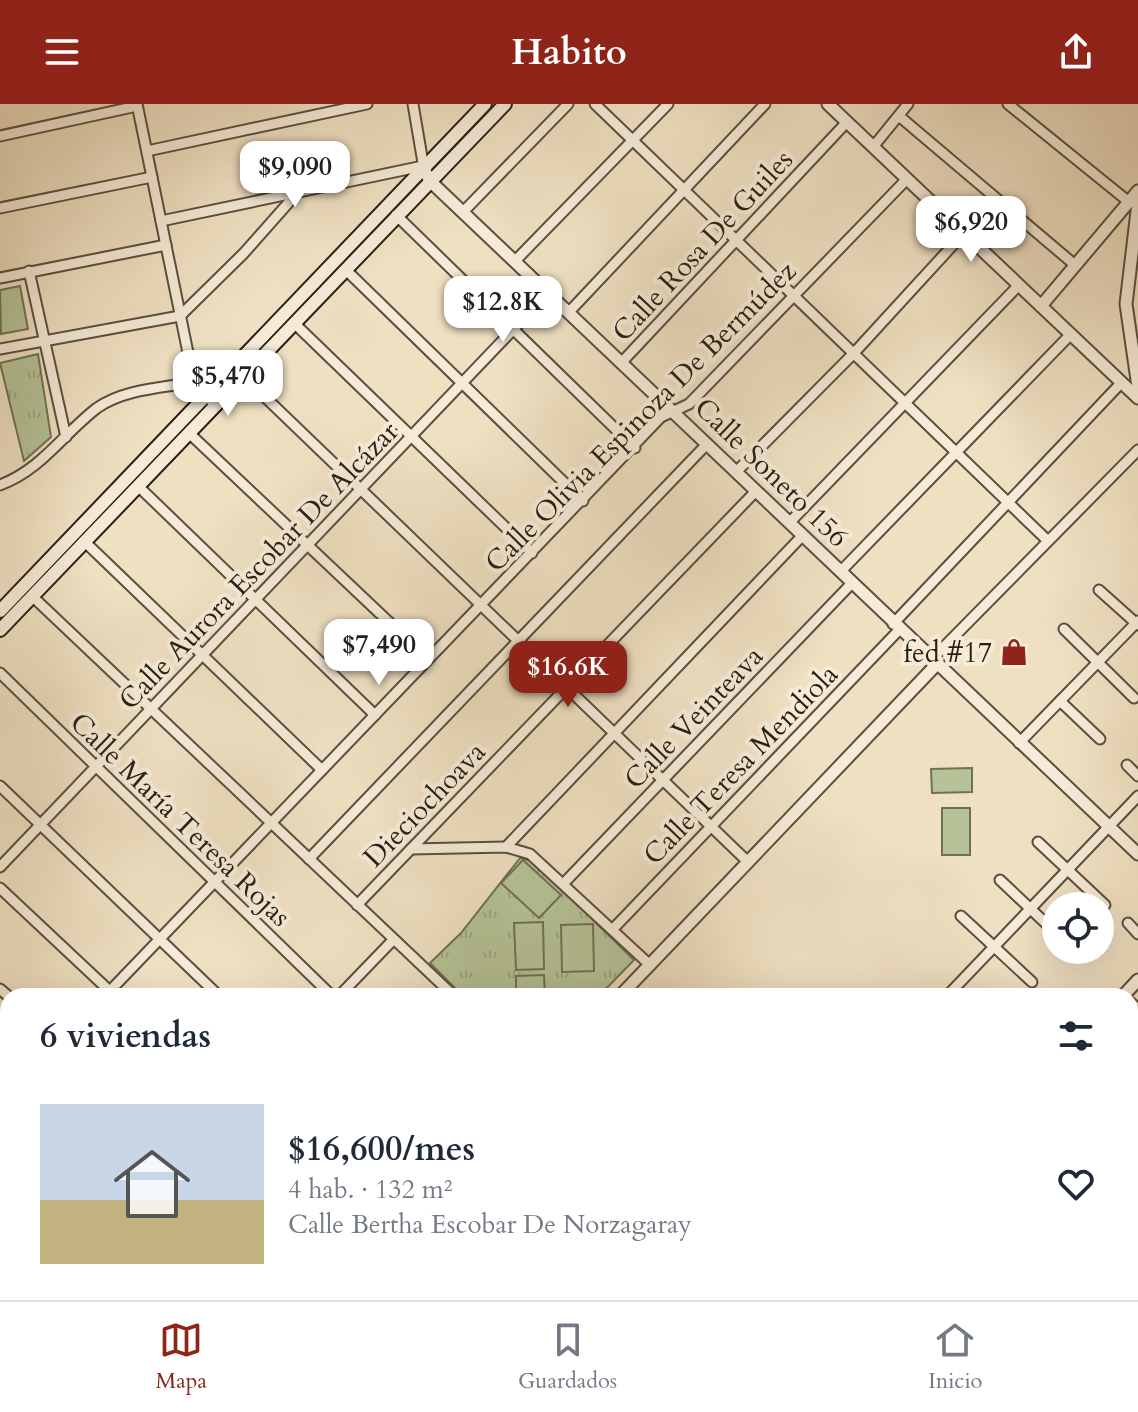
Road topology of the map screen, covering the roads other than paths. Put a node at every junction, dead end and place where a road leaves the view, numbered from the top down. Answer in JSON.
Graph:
{"nodes":[{"id":1,"x":367,"y":104,"type":"edge"},
{"id":2,"x":413,"y":104,"type":"edge"},
{"id":3,"x":485,"y":104,"type":"edge"},
{"id":4,"x":505,"y":104,"type":"edge"},
{"id":5,"x":568,"y":104,"type":"edge"},
{"id":6,"x":595,"y":104,"type":"edge"},
{"id":7,"x":668,"y":104,"type":"edge"},
{"id":8,"x":765,"y":104,"type":"edge"},
{"id":9,"x":828,"y":104,"type":"edge"},
{"id":10,"x":908,"y":104,"type":"edge"},
{"id":11,"x":1008,"y":104,"type":"edge"},
{"id":12,"x":137,"y":105,"type":"edge"},
{"id":13,"x":899,"y":116,"type":"junction"},
{"id":14,"x":846,"y":123,"type":"junction"},
{"id":15,"x":0,"y":136,"type":"edge"},
{"id":16,"x":633,"y":141,"type":"junction"},
{"id":17,"x":873,"y":147,"type":"junction"},
{"id":18,"x":147,"y":151,"type":"junction"},
{"id":19,"x":426,"y":172,"type":"junction"},
{"id":20,"x":152,"y":177,"type":"junction"},
{"id":21,"x":907,"y":179,"type":"junction"},
{"id":22,"x":1138,"y":191,"type":"edge"},
{"id":23,"x":298,"y":192,"type":"junction"},
{"id":24,"x":686,"y":192,"type":"junction"},
{"id":25,"x":1133,"y":203,"type":"edge"},
{"id":26,"x":0,"y":208,"type":"edge"},
{"id":27,"x":463,"y":212,"type":"junction"},
{"id":28,"x":396,"y":215,"type":"junction"},
{"id":29,"x":161,"y":221,"type":"junction"},
{"id":30,"x":964,"y":233,"type":"junction"},
{"id":31,"x":737,"y":240,"type":"junction"},
{"id":32,"x":166,"y":245,"type":"junction"},
{"id":33,"x":515,"y":261,"type":"junction"},
{"id":34,"x":1075,"y":265,"type":"junction"},
{"id":35,"x":345,"y":269,"type":"junction"},
{"id":36,"x":29,"y":271,"type":"junction"},
{"id":37,"x":0,"y":278,"type":"edge"},
{"id":38,"x":1019,"y":285,"type":"junction"},
{"id":39,"x":548,"y":293,"type":"junction"},
{"id":40,"x":793,"y":296,"type":"junction"},
{"id":41,"x":1041,"y":306,"type":"junction"},
{"id":42,"x":569,"y":312,"type":"junction"},
{"id":43,"x":180,"y":316,"type":"junction"},
{"id":44,"x":294,"y":323,"type":"junction"},
{"id":45,"x":512,"y":330,"type":"junction"},
{"id":46,"x":1071,"y":334,"type":"junction"},
{"id":47,"x":46,"y":341,"type":"junction"},
{"id":48,"x":0,"y":349,"type":"edge"},
{"id":49,"x":854,"y":353,"type":"junction"},
{"id":50,"x":622,"y":362,"type":"junction"},
{"id":51,"x":243,"y":376,"type":"junction"},
{"id":52,"x":194,"y":382,"type":"junction"},
{"id":53,"x":1122,"y":382,"type":"junction"},
{"id":54,"x":461,"y":385,"type":"junction"},
{"id":55,"x":1138,"y":387,"type":"edge"},
{"id":56,"x":1138,"y":398,"type":"edge"},
{"id":57,"x":210,"y":401,"type":"junction"},
{"id":58,"x":905,"y":403,"type":"junction"},
{"id":59,"x":676,"y":413,"type":"junction"},
{"id":60,"x":189,"y":433,"type":"junction"},
{"id":61,"x":66,"y":437,"type":"junction"},
{"id":62,"x":411,"y":437,"type":"junction"},
{"id":63,"x":707,"y":444,"type":"junction"},
{"id":64,"x":635,"y":448,"type":"junction"},
{"id":65,"x":1138,"y":450,"type":"edge"},
{"id":66,"x":957,"y":453,"type":"junction"},
{"id":67,"x":736,"y":472,"type":"junction"},
{"id":68,"x":0,"y":485,"type":"edge"},
{"id":69,"x":138,"y":486,"type":"junction"},
{"id":70,"x":358,"y":491,"type":"junction"},
{"id":71,"x":756,"y":491,"type":"junction"},
{"id":72,"x":583,"y":501,"type":"junction"},
{"id":73,"x":1010,"y":504,"type":"junction"},
{"id":74,"x":790,"y":522,"type":"junction"},
{"id":75,"x":803,"y":535,"type":"junction"},
{"id":76,"x":1048,"y":541,"type":"junction"},
{"id":77,"x":85,"y":542,"type":"junction"},
{"id":78,"x":308,"y":545,"type":"junction"},
{"id":79,"x":532,"y":553,"type":"junction"},
{"id":80,"x":841,"y":571,"type":"junction"},
{"id":81,"x":853,"y":582,"type":"junction"},
{"id":82,"x":1099,"y":590,"type":"dead end"},
{"id":83,"x":32,"y":596,"type":"junction"},
{"id":84,"x":256,"y":600,"type":"junction"},
{"id":85,"x":480,"y":605,"type":"junction"},
{"id":86,"x":0,"y":611,"type":"edge"},
{"id":87,"x":1137,"y":623,"type":"edge"},
{"id":88,"x":896,"y":627,"type":"junction"},
{"id":89,"x":1064,"y":629,"type":"dead end"},
{"id":90,"x":0,"y":630,"type":"edge"},
{"id":91,"x":518,"y":639,"type":"junction"},
{"id":92,"x":205,"y":654,"type":"junction"},
{"id":93,"x":428,"y":659,"type":"junction"},
{"id":94,"x":1098,"y":662,"type":"junction"},
{"id":95,"x":934,"y":663,"type":"junction"},
{"id":96,"x":0,"y":673,"type":"edge"},
{"id":97,"x":566,"y":687,"type":"junction"},
{"id":98,"x":1134,"y":698,"type":"dead end"},
{"id":99,"x":1060,"y":701,"type":"junction"},
{"id":100,"x":151,"y":709,"type":"junction"},
{"id":101,"x":375,"y":715,"type":"junction"},
{"id":102,"x":614,"y":734,"type":"junction"},
{"id":103,"x":1100,"y":739,"type":"dead end"},
{"id":104,"x":1019,"y":743,"type":"junction"},
{"id":105,"x":1127,"y":765,"type":"dead end"},
{"id":106,"x":95,"y":767,"type":"junction"},
{"id":107,"x":322,"y":770,"type":"junction"},
{"id":108,"x":1138,"y":776,"type":"edge"},
{"id":109,"x":662,"y":781,"type":"junction"},
{"id":110,"x":0,"y":786,"type":"edge"},
{"id":111,"x":1138,"y":796,"type":"edge"},
{"id":112,"x":270,"y":823,"type":"junction"},
{"id":113,"x":40,"y":825,"type":"junction"},
{"id":114,"x":709,"y":827,"type":"junction"},
{"id":115,"x":1109,"y":827,"type":"junction"},
{"id":116,"x":1038,"y":842,"type":"dead end"},
{"id":117,"x":506,"y":847,"type":"junction"},
{"id":118,"x":411,"y":849,"type":"junction"},
{"id":119,"x":1138,"y":854,"type":"edge"},
{"id":120,"x":309,"y":859,"type":"junction"},
{"id":121,"x":747,"y":861,"type":"junction"},
{"id":122,"x":0,"y":867,"type":"edge"},
{"id":123,"x":1067,"y":871,"type":"junction"},
{"id":124,"x":1000,"y":880,"type":"dead end"},
{"id":125,"x":214,"y":882,"type":"junction"},
{"id":126,"x":564,"y":883,"type":"junction"},
{"id":127,"x":0,"y":888,"type":"edge"},
{"id":128,"x":1090,"y":892,"type":"edge"},
{"id":129,"x":357,"y":905,"type":"junction"},
{"id":130,"x":1030,"y":909,"type":"junction"},
{"id":131,"x":961,"y":916,"type":"dead end"},
{"id":132,"x":1042,"y":920,"type":"edge"},
{"id":133,"x":1128,"y":923,"type":"dead end"},
{"id":134,"x":613,"y":929,"type":"junction"},
{"id":135,"x":1138,"y":934,"type":"edge"},
{"id":136,"x":160,"y":938,"type":"junction"},
{"id":137,"x":393,"y":940,"type":"junction"},
{"id":138,"x":994,"y":947,"type":"junction"},
{"id":139,"x":650,"y":965,"type":"junction"},
{"id":140,"x":1032,"y":982,"type":"dead end"},
{"id":141,"x":104,"y":988,"type":"edge"},
{"id":142,"x":115,"y":988,"type":"edge"},
{"id":143,"x":211,"y":988,"type":"edge"},
{"id":144,"x":324,"y":988,"type":"edge"},
{"id":145,"x":347,"y":988,"type":"edge"},
{"id":146,"x":445,"y":988,"type":"edge"},
{"id":147,"x":628,"y":988,"type":"edge"},
{"id":148,"x":955,"y":988,"type":"edge"}],
"edges":[{"from":1,"to":18,"type":"street"},
{"from":2,"to":19,"type":"street"},
{"from":3,"to":19,"type":"main road"},
{"from":4,"to":19,"type":"main road"},
{"from":5,"to":27,"type":"street"},
{"from":6,"to":16,"type":"street"},
{"from":7,"to":16,"type":"street"},
{"from":8,"to":24,"type":"street"},
{"from":9,"to":14,"type":"street"},
{"from":10,"to":13,"type":"street"},
{"from":11,"to":25,"type":"street"},
{"from":12,"to":15,"type":"street"},
{"from":12,"to":18,"type":"street"},
{"from":13,"to":17,"type":"street"},
{"from":13,"to":34,"type":"street"},
{"from":14,"to":17,"type":"street"},
{"from":14,"to":31,"type":"street","name":"Calle Rosa De Guiles"},
{"from":16,"to":24,"type":"street"},
{"from":16,"to":33,"type":"street"},
{"from":17,"to":21,"type":"street"},
{"from":18,"to":20,"type":"street"},
{"from":19,"to":23,"type":"street"},
{"from":19,"to":27,"type":"street","name":"Calle Soneto 156"},
{"from":19,"to":28,"type":"main road"},
{"from":19,"to":57,"type":"main road"},
{"from":20,"to":26,"type":"street"},
{"from":20,"to":29,"type":"street"},
{"from":21,"to":30,"type":"street"},
{"from":21,"to":40,"type":"street","name":"Calle Olivia Espinoza De Bermúdez"},
{"from":22,"to":25,"type":"street"},
{"from":23,"to":29,"type":"street"},
{"from":23,"to":43,"type":"street"},
{"from":24,"to":31,"type":"street"},
{"from":24,"to":42,"type":"street"},
{"from":25,"to":34,"type":"street"},
{"from":25,"to":55,"type":"street"},
{"from":27,"to":33,"type":"street","name":"Calle Soneto 156"},
{"from":28,"to":35,"type":"main road"},
{"from":28,"to":45,"type":"street"},
{"from":29,"to":32,"type":"street"},
{"from":30,"to":38,"type":"street"},
{"from":30,"to":49,"type":"street"},
{"from":31,"to":40,"type":"street"},
{"from":31,"to":50,"type":"street","name":"Calle Rosa De Guiles"},
{"from":32,"to":36,"type":"street"},
{"from":32,"to":43,"type":"street"},
{"from":33,"to":39,"type":"street","name":"Calle Soneto 156"},
{"from":34,"to":41,"type":"street"},
{"from":35,"to":44,"type":"main road"},
{"from":35,"to":54,"type":"street"},
{"from":36,"to":37,"type":"street"},
{"from":36,"to":47,"type":"street"},
{"from":38,"to":41,"type":"street"},
{"from":38,"to":58,"type":"street"},
{"from":39,"to":42,"type":"street","name":"Calle Soneto 156"},
{"from":39,"to":45,"type":"street","name":"Calle Aurora Escobar De Alcázar"},
{"from":40,"to":49,"type":"street"},
{"from":40,"to":59,"type":"street","name":"Calle Olivia Espinoza De Bermúdez"},
{"from":41,"to":46,"type":"street"},
{"from":42,"to":50,"type":"street","name":"Calle Soneto 156"},
{"from":43,"to":47,"type":"street"},
{"from":43,"to":52,"type":"street"},
{"from":44,"to":51,"type":"main road"},
{"from":44,"to":62,"type":"street"},
{"from":45,"to":54,"type":"street","name":"Calle Aurora Escobar De Alcázar"},
{"from":45,"to":64,"type":"street"},
{"from":46,"to":53,"type":"street"},
{"from":46,"to":66,"type":"street"},
{"from":47,"to":48,"type":"street"},
{"from":47,"to":61,"type":"street"},
{"from":49,"to":58,"type":"street"},
{"from":49,"to":67,"type":"street"},
{"from":50,"to":59,"type":"street","name":"Calle Soneto 156"},
{"from":51,"to":57,"type":"main road"},
{"from":51,"to":70,"type":"street"},
{"from":52,"to":57,"type":"street"},
{"from":52,"to":61,"type":"street"},
{"from":53,"to":56,"type":"street"},
{"from":53,"to":73,"type":"street","name":"Calle Teresa Mendiola"},
{"from":54,"to":62,"type":"street","name":"Calle Aurora Escobar De Alcázar"},
{"from":54,"to":72,"type":"street"},
{"from":57,"to":60,"type":"main road"},
{"from":57,"to":86,"type":"main road"},
{"from":58,"to":66,"type":"street"},
{"from":58,"to":74,"type":"street"},
{"from":59,"to":63,"type":"street","name":"Calle Soneto 156"},
{"from":59,"to":64,"type":"street","name":"Calle Olivia Espinoza De Bermúdez"},
{"from":60,"to":69,"type":"main road"},
{"from":60,"to":78,"type":"street"},
{"from":61,"to":68,"type":"street"},
{"from":62,"to":70,"type":"street","name":"Calle Aurora Escobar De Alcázar"},
{"from":62,"to":79,"type":"street"},
{"from":63,"to":67,"type":"street","name":"Calle Soneto 156"},
{"from":63,"to":91,"type":"street"},
{"from":64,"to":72,"type":"street","name":"Calle Olivia Espinoza De Bermúdez"},
{"from":65,"to":76,"type":"street"},
{"from":66,"to":73,"type":"street"},
{"from":66,"to":80,"type":"street"},
{"from":67,"to":71,"type":"street","name":"Calle Soneto 156"},
{"from":69,"to":77,"type":"main road"},
{"from":69,"to":84,"type":"street"},
{"from":70,"to":78,"type":"street","name":"Calle Aurora Escobar De Alcázar"},
{"from":70,"to":85,"type":"street"},
{"from":71,"to":74,"type":"street","name":"Calle Soneto 156"},
{"from":71,"to":97,"type":"street","name":"Dieciochoava"},
{"from":72,"to":79,"type":"street","name":"Calle Olivia Espinoza De Bermúdez"},
{"from":73,"to":76,"type":"street"},
{"from":73,"to":88,"type":"street","name":"Calle Teresa Mendiola"},
{"from":74,"to":75,"type":"street","name":"Calle Soneto 156"},
{"from":75,"to":80,"type":"street","name":"Calle Soneto 156"},
{"from":75,"to":102,"type":"street"},
{"from":76,"to":95,"type":"street"},
{"from":77,"to":83,"type":"main road"},
{"from":77,"to":92,"type":"street"},
{"from":78,"to":84,"type":"street","name":"Calle Aurora Escobar De Alcázar"},
{"from":78,"to":93,"type":"street"},
{"from":79,"to":85,"type":"street","name":"Calle Olivia Espinoza De Bermúdez"},
{"from":80,"to":81,"type":"street","name":"Calle Soneto 156"},
{"from":81,"to":88,"type":"street","name":"Calle Soneto 156"},
{"from":81,"to":109,"type":"street","name":"Calle Veinteava"},
{"from":82,"to":87,"type":"street"},
{"from":83,"to":90,"type":"main road"},
{"from":83,"to":100,"type":"street"},
{"from":84,"to":92,"type":"street","name":"Calle Aurora Escobar De Alcázar"},
{"from":84,"to":101,"type":"street"},
{"from":85,"to":91,"type":"street"},
{"from":85,"to":93,"type":"street","name":"Calle Olivia Espinoza De Bermúdez"},
{"from":87,"to":94,"type":"street"},
{"from":88,"to":95,"type":"street","name":"Calle Soneto 156"},
{"from":88,"to":114,"type":"street","name":"Calle Teresa Mendiola"},
{"from":89,"to":94,"type":"street"},
{"from":91,"to":97,"type":"street"},
{"from":91,"to":120,"type":"street"},
{"from":92,"to":100,"type":"street","name":"Calle Aurora Escobar De Alcázar"},
{"from":92,"to":107,"type":"street"},
{"from":93,"to":101,"type":"street","name":"Calle Olivia Espinoza De Bermúdez"},
{"from":94,"to":98,"type":"street"},
{"from":94,"to":99,"type":"street"},
{"from":95,"to":104,"type":"street","name":"Calle Soneto 156"},
{"from":95,"to":121,"type":"street"},
{"from":96,"to":106,"type":"street","name":"Calle María Teresa Rojas"},
{"from":97,"to":102,"type":"street"},
{"from":97,"to":118,"type":"street","name":"Dieciochoava"},
{"from":99,"to":103,"type":"street"},
{"from":99,"to":104,"type":"street"},
{"from":100,"to":106,"type":"street","name":"Calle Aurora Escobar De Alcázar"},
{"from":100,"to":112,"type":"street"},
{"from":101,"to":107,"type":"street","name":"Calle Olivia Espinoza De Bermúdez"},
{"from":102,"to":109,"type":"street"},
{"from":102,"to":117,"type":"street"},
{"from":104,"to":115,"type":"street","name":"Calle Soneto 156"},
{"from":105,"to":108,"type":"street"},
{"from":106,"to":113,"type":"street","name":"Calle Aurora Escobar De Alcázar"},
{"from":106,"to":125,"type":"street","name":"Calle María Teresa Rojas"},
{"from":107,"to":112,"type":"street","name":"Calle Olivia Espinoza De Bermúdez"},
{"from":109,"to":114,"type":"street"},
{"from":109,"to":126,"type":"street","name":"Calle Veinteava"},
{"from":110,"to":113,"type":"street"},
{"from":111,"to":115,"type":"street"},
{"from":112,"to":120,"type":"street"},
{"from":112,"to":125,"type":"street","name":"Calle Olivia Espinoza De Bermúdez"},
{"from":113,"to":122,"type":"street","name":"Calle Aurora Escobar De Alcázar"},
{"from":113,"to":136,"type":"street"},
{"from":114,"to":121,"type":"street"},
{"from":114,"to":134,"type":"street","name":"Calle Teresa Mendiola"},
{"from":115,"to":119,"type":"street","name":"Calle Soneto 156"},
{"from":115,"to":123,"type":"street"},
{"from":116,"to":123,"type":"street"},
{"from":117,"to":118,"type":"street"},
{"from":117,"to":126,"type":"street"},
{"from":118,"to":129,"type":"street","name":"Dieciochoava"},
{"from":120,"to":129,"type":"street"},
{"from":121,"to":139,"type":"street"},
{"from":123,"to":128,"type":"street"},
{"from":123,"to":130,"type":"street"},
{"from":124,"to":130,"type":"street"},
{"from":125,"to":136,"type":"street","name":"Calle Olivia Espinoza De Bermúdez"},
{"from":125,"to":144,"type":"street","name":"Calle María Teresa Rojas"},
{"from":126,"to":134,"type":"street"},
{"from":127,"to":141,"type":"street"},
{"from":129,"to":137,"type":"street"},
{"from":130,"to":132,"type":"street"},
{"from":130,"to":138,"type":"street"},
{"from":131,"to":138,"type":"street"},
{"from":133,"to":135,"type":"street"},
{"from":134,"to":139,"type":"street"},
{"from":136,"to":142,"type":"street","name":"Calle Olivia Espinoza De Bermúdez"},
{"from":136,"to":143,"type":"street"},
{"from":137,"to":145,"type":"street"},
{"from":137,"to":146,"type":"street"},
{"from":138,"to":140,"type":"street"},
{"from":138,"to":148,"type":"street"},
{"from":139,"to":147,"type":"street"}]}
